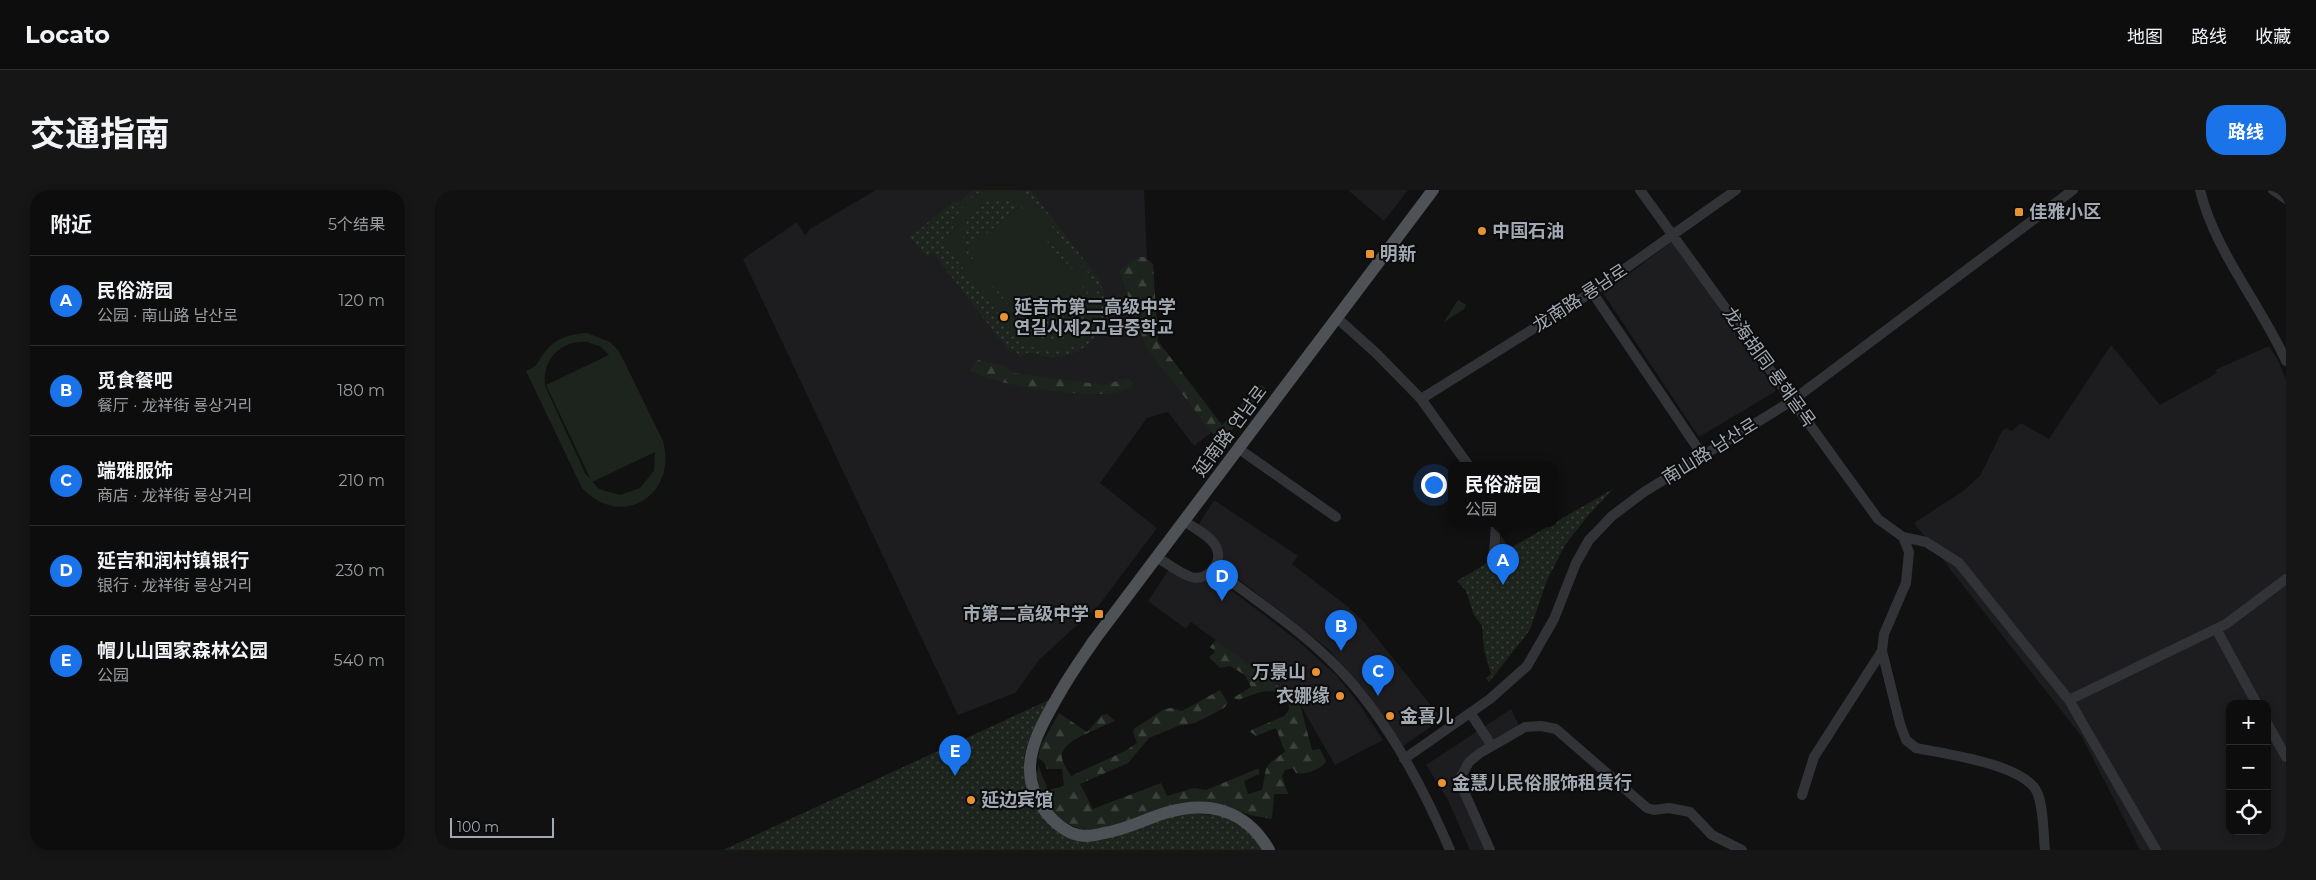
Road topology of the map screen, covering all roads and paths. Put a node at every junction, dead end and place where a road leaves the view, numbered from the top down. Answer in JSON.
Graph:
{"nodes":[{"id":1,"x":1433,"y":190,"type":"edge"},
{"id":2,"x":1640,"y":190,"type":"edge"},
{"id":3,"x":1736,"y":190,"type":"edge"},
{"id":4,"x":2073,"y":190,"type":"edge"},
{"id":5,"x":2200,"y":190,"type":"edge"},
{"id":6,"x":2273,"y":190,"type":"edge"},
{"id":7,"x":2286,"y":199,"type":"edge"},
{"id":8,"x":1673,"y":235,"type":"junction"},
{"id":9,"x":1593,"y":292,"type":"junction"},
{"id":10,"x":1337,"y":318,"type":"junction"},
{"id":11,"x":2286,"y":361,"type":"edge"},
{"id":12,"x":1421,"y":399,"type":"junction"},
{"id":13,"x":1793,"y":400,"type":"junction"},
{"id":14,"x":1239,"y":449,"type":"junction"},
{"id":15,"x":1703,"y":456,"type":"junction"},
{"id":16,"x":1466,"y":462,"type":"edge"},
{"id":17,"x":1336,"y":517,"type":"dead end"},
{"id":18,"x":1184,"y":521,"type":"junction"},
{"id":19,"x":1496,"y":527,"type":"edge"},
{"id":20,"x":1903,"y":537,"type":"junction"},
{"id":21,"x":1926,"y":542,"type":"junction"},
{"id":22,"x":1494,"y":553,"type":"dead end"},
{"id":23,"x":1156,"y":557,"type":"junction"},
{"id":24,"x":1909,"y":565,"type":"junction"},
{"id":25,"x":1214,"y":569,"type":"junction"},
{"id":26,"x":2286,"y":579,"type":"edge"},
{"id":27,"x":2216,"y":629,"type":"junction"},
{"id":28,"x":1882,"y":651,"type":"junction"},
{"id":29,"x":2069,"y":700,"type":"junction"},
{"id":30,"x":2255,"y":700,"type":"edge"},
{"id":31,"x":1471,"y":714,"type":"junction"},
{"id":32,"x":2271,"y":730,"type":"edge"},
{"id":33,"x":1492,"y":746,"type":"junction"},
{"id":34,"x":2286,"y":757,"type":"edge"},
{"id":35,"x":1403,"y":759,"type":"junction"},
{"id":36,"x":1802,"y":795,"type":"dead end"},
{"id":37,"x":1269,"y":850,"type":"edge"},
{"id":38,"x":1450,"y":850,"type":"edge"},
{"id":39,"x":1490,"y":850,"type":"edge"},
{"id":40,"x":1742,"y":850,"type":"edge"},
{"id":41,"x":2045,"y":850,"type":"edge"},
{"id":42,"x":2155,"y":850,"type":"edge"}],
"edges":[{"from":1,"to":10,"type":"main road","name":"延南路 연남로"},
{"from":2,"to":8,"type":"street","name":"龙海胡同 룡해골목"},
{"from":3,"to":8,"type":"street","name":"龙南路 룡남로"},
{"from":4,"to":13,"type":"street","name":"南山路 남산로"},
{"from":5,"to":11,"type":"street"},
{"from":6,"to":7,"type":"street"},
{"from":8,"to":9,"type":"street","name":"龙南路 룡남로"},
{"from":8,"to":13,"type":"street","name":"龙海胡同 룡해골목"},
{"from":9,"to":12,"type":"street","name":"龙南路 룡남로"},
{"from":9,"to":15,"type":"street"},
{"from":10,"to":12,"type":"street"},
{"from":10,"to":14,"type":"main road","name":"延南路 연남로"},
{"from":12,"to":16,"type":"street"},
{"from":13,"to":15,"type":"street","name":"南山路 남산로"},
{"from":13,"to":20,"type":"street","name":"龙海胡同 룡해골목"},
{"from":14,"to":17,"type":"street"},
{"from":14,"to":18,"type":"main road","name":"延南路 연남로"},
{"from":15,"to":31,"type":"street","name":"南山路 남산로"},
{"from":18,"to":23,"type":"main road","name":"延南路 연남로"},
{"from":18,"to":25,"type":"street"},
{"from":19,"to":22,"type":"street"},
{"from":20,"to":21,"type":"street"},
{"from":20,"to":24,"type":"street"},
{"from":21,"to":24,"type":"street"},
{"from":21,"to":29,"type":"street"},
{"from":23,"to":25,"type":"street"},
{"from":23,"to":37,"type":"main road","name":"延南路 연남로"},
{"from":24,"to":28,"type":"street"},
{"from":25,"to":35,"type":"street"},
{"from":26,"to":27,"type":"street"},
{"from":27,"to":29,"type":"street"},
{"from":27,"to":30,"type":"street"},
{"from":28,"to":36,"type":"street"},
{"from":28,"to":41,"type":"street"},
{"from":29,"to":42,"type":"street"},
{"from":31,"to":33,"type":"street"},
{"from":31,"to":35,"type":"street","name":"南山路 남산로"},
{"from":32,"to":34,"type":"street"},
{"from":33,"to":39,"type":"street"},
{"from":33,"to":40,"type":"street"},
{"from":35,"to":38,"type":"street"}]}
